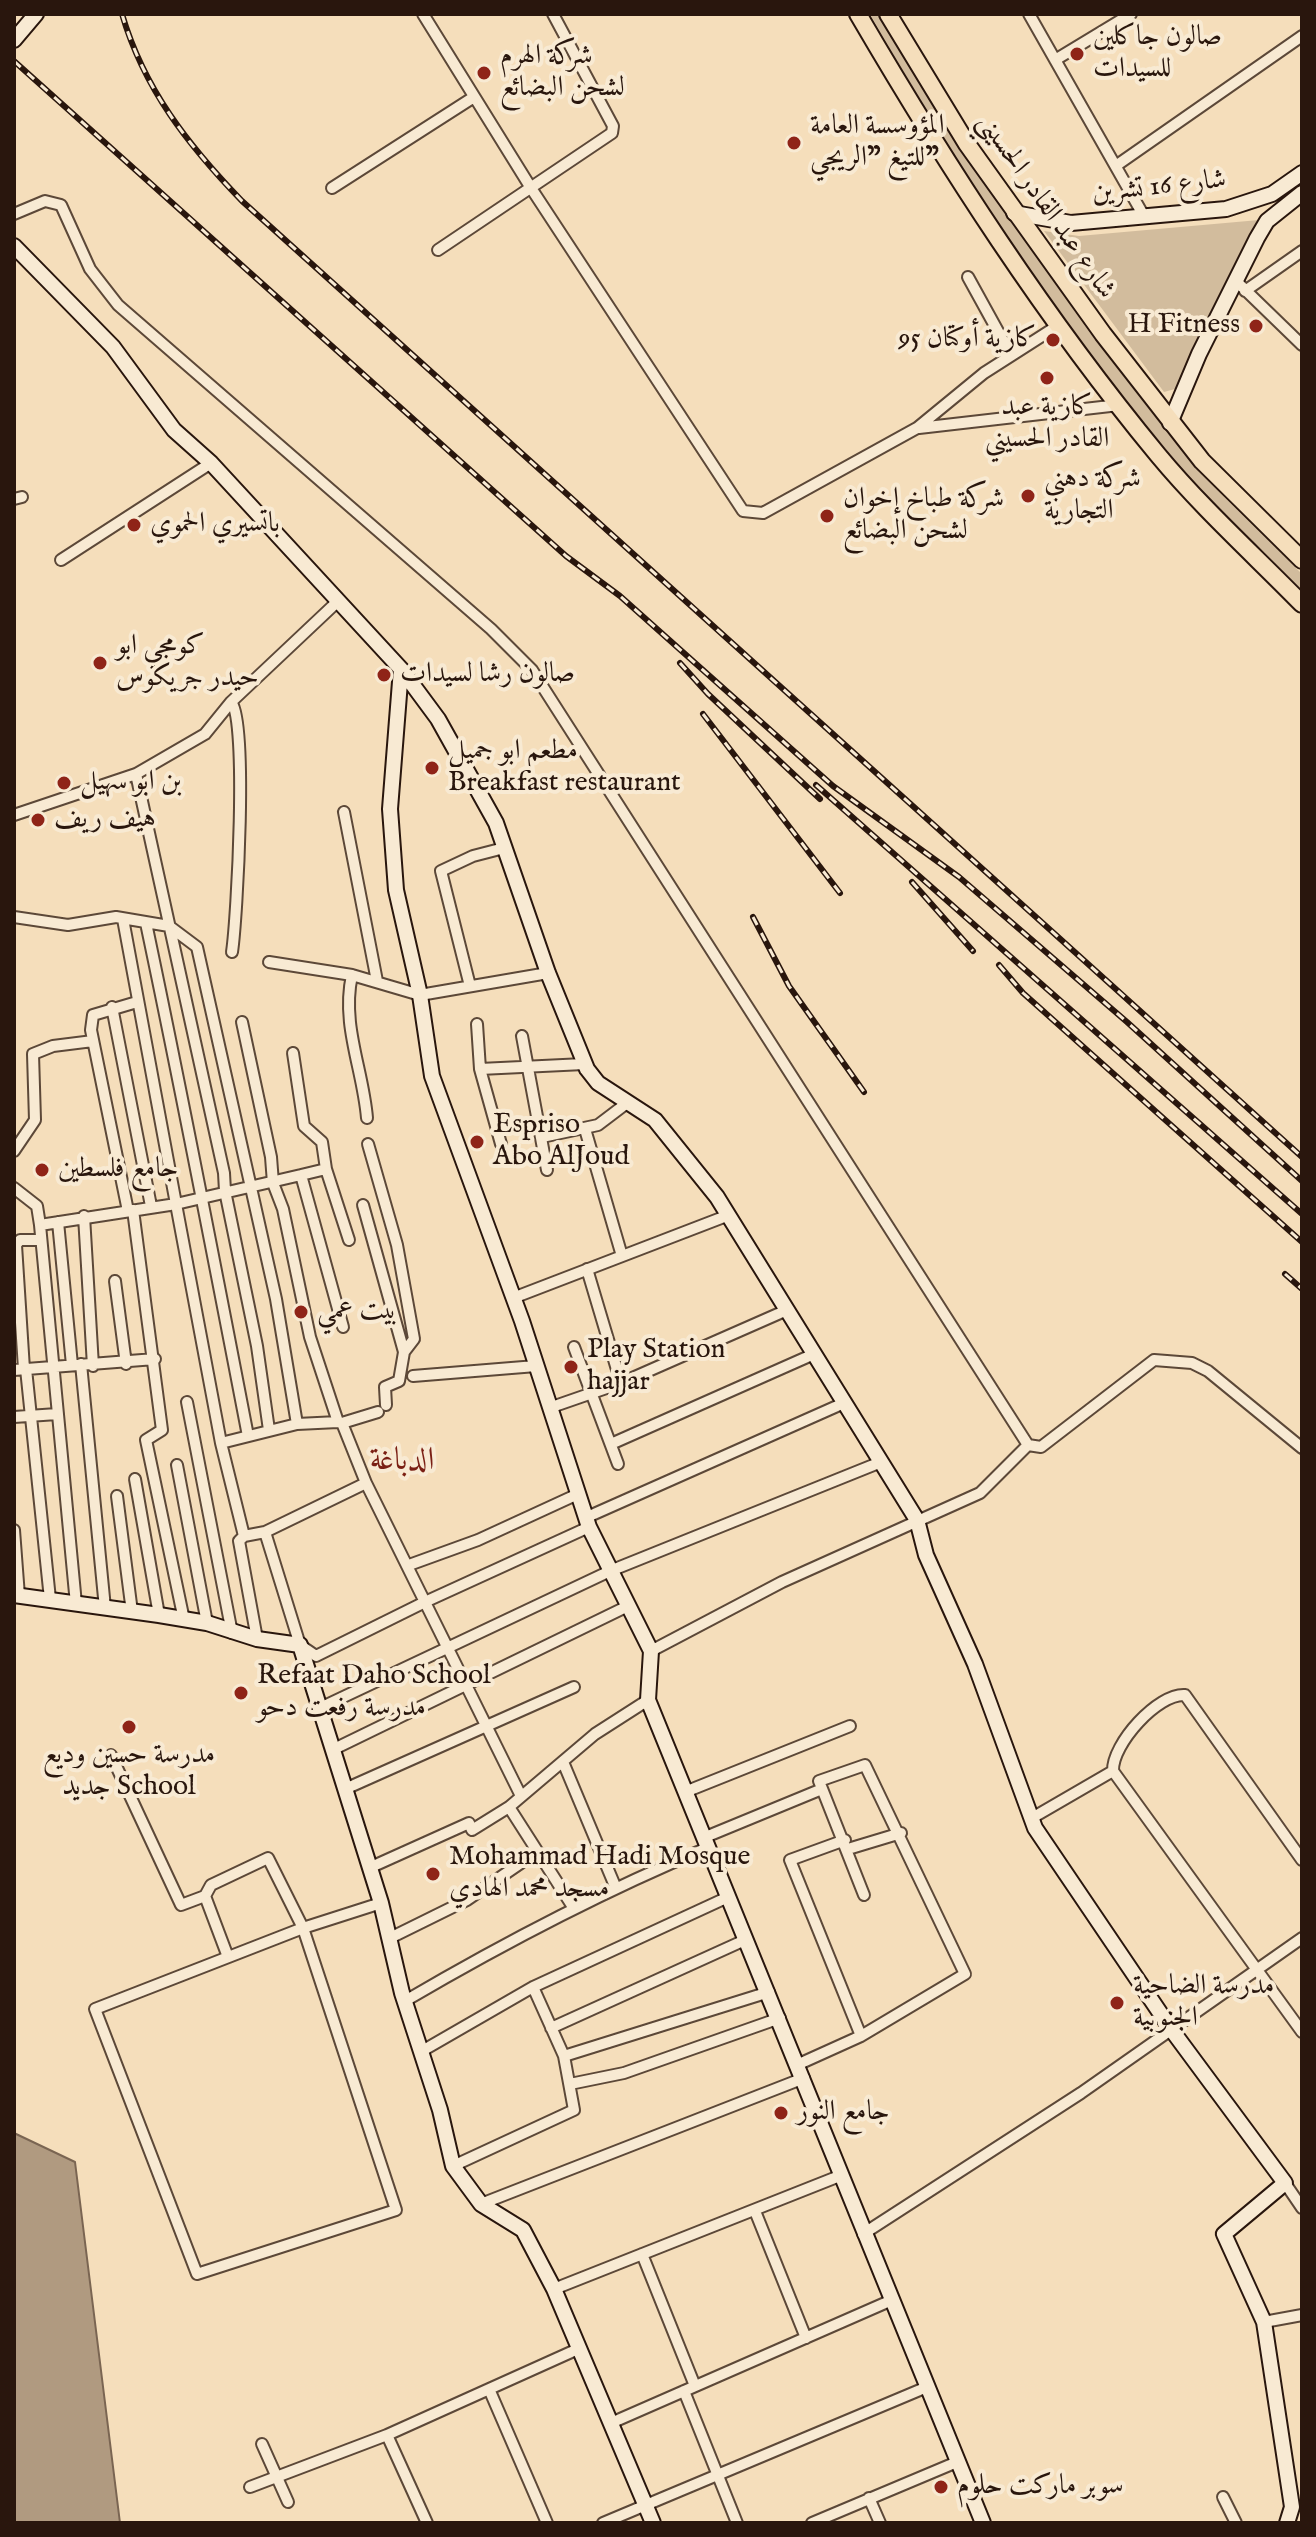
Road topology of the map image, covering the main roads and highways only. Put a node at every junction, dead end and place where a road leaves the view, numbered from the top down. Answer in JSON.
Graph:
{"nodes":[{"id":1,"x":858,"y":14,"type":"edge"},
{"id":2,"x":888,"y":14,"type":"edge"},
{"id":3,"x":1302,"y":560,"type":"edge"},
{"id":4,"x":1302,"y":604,"type":"edge"}],
"edges":[{"from":1,"to":4,"type":"main road","name":"شارع عبد القادر الحسيني"},
{"from":2,"to":3,"type":"main road","name":"شارع عبد القادر الحسيني"}]}
